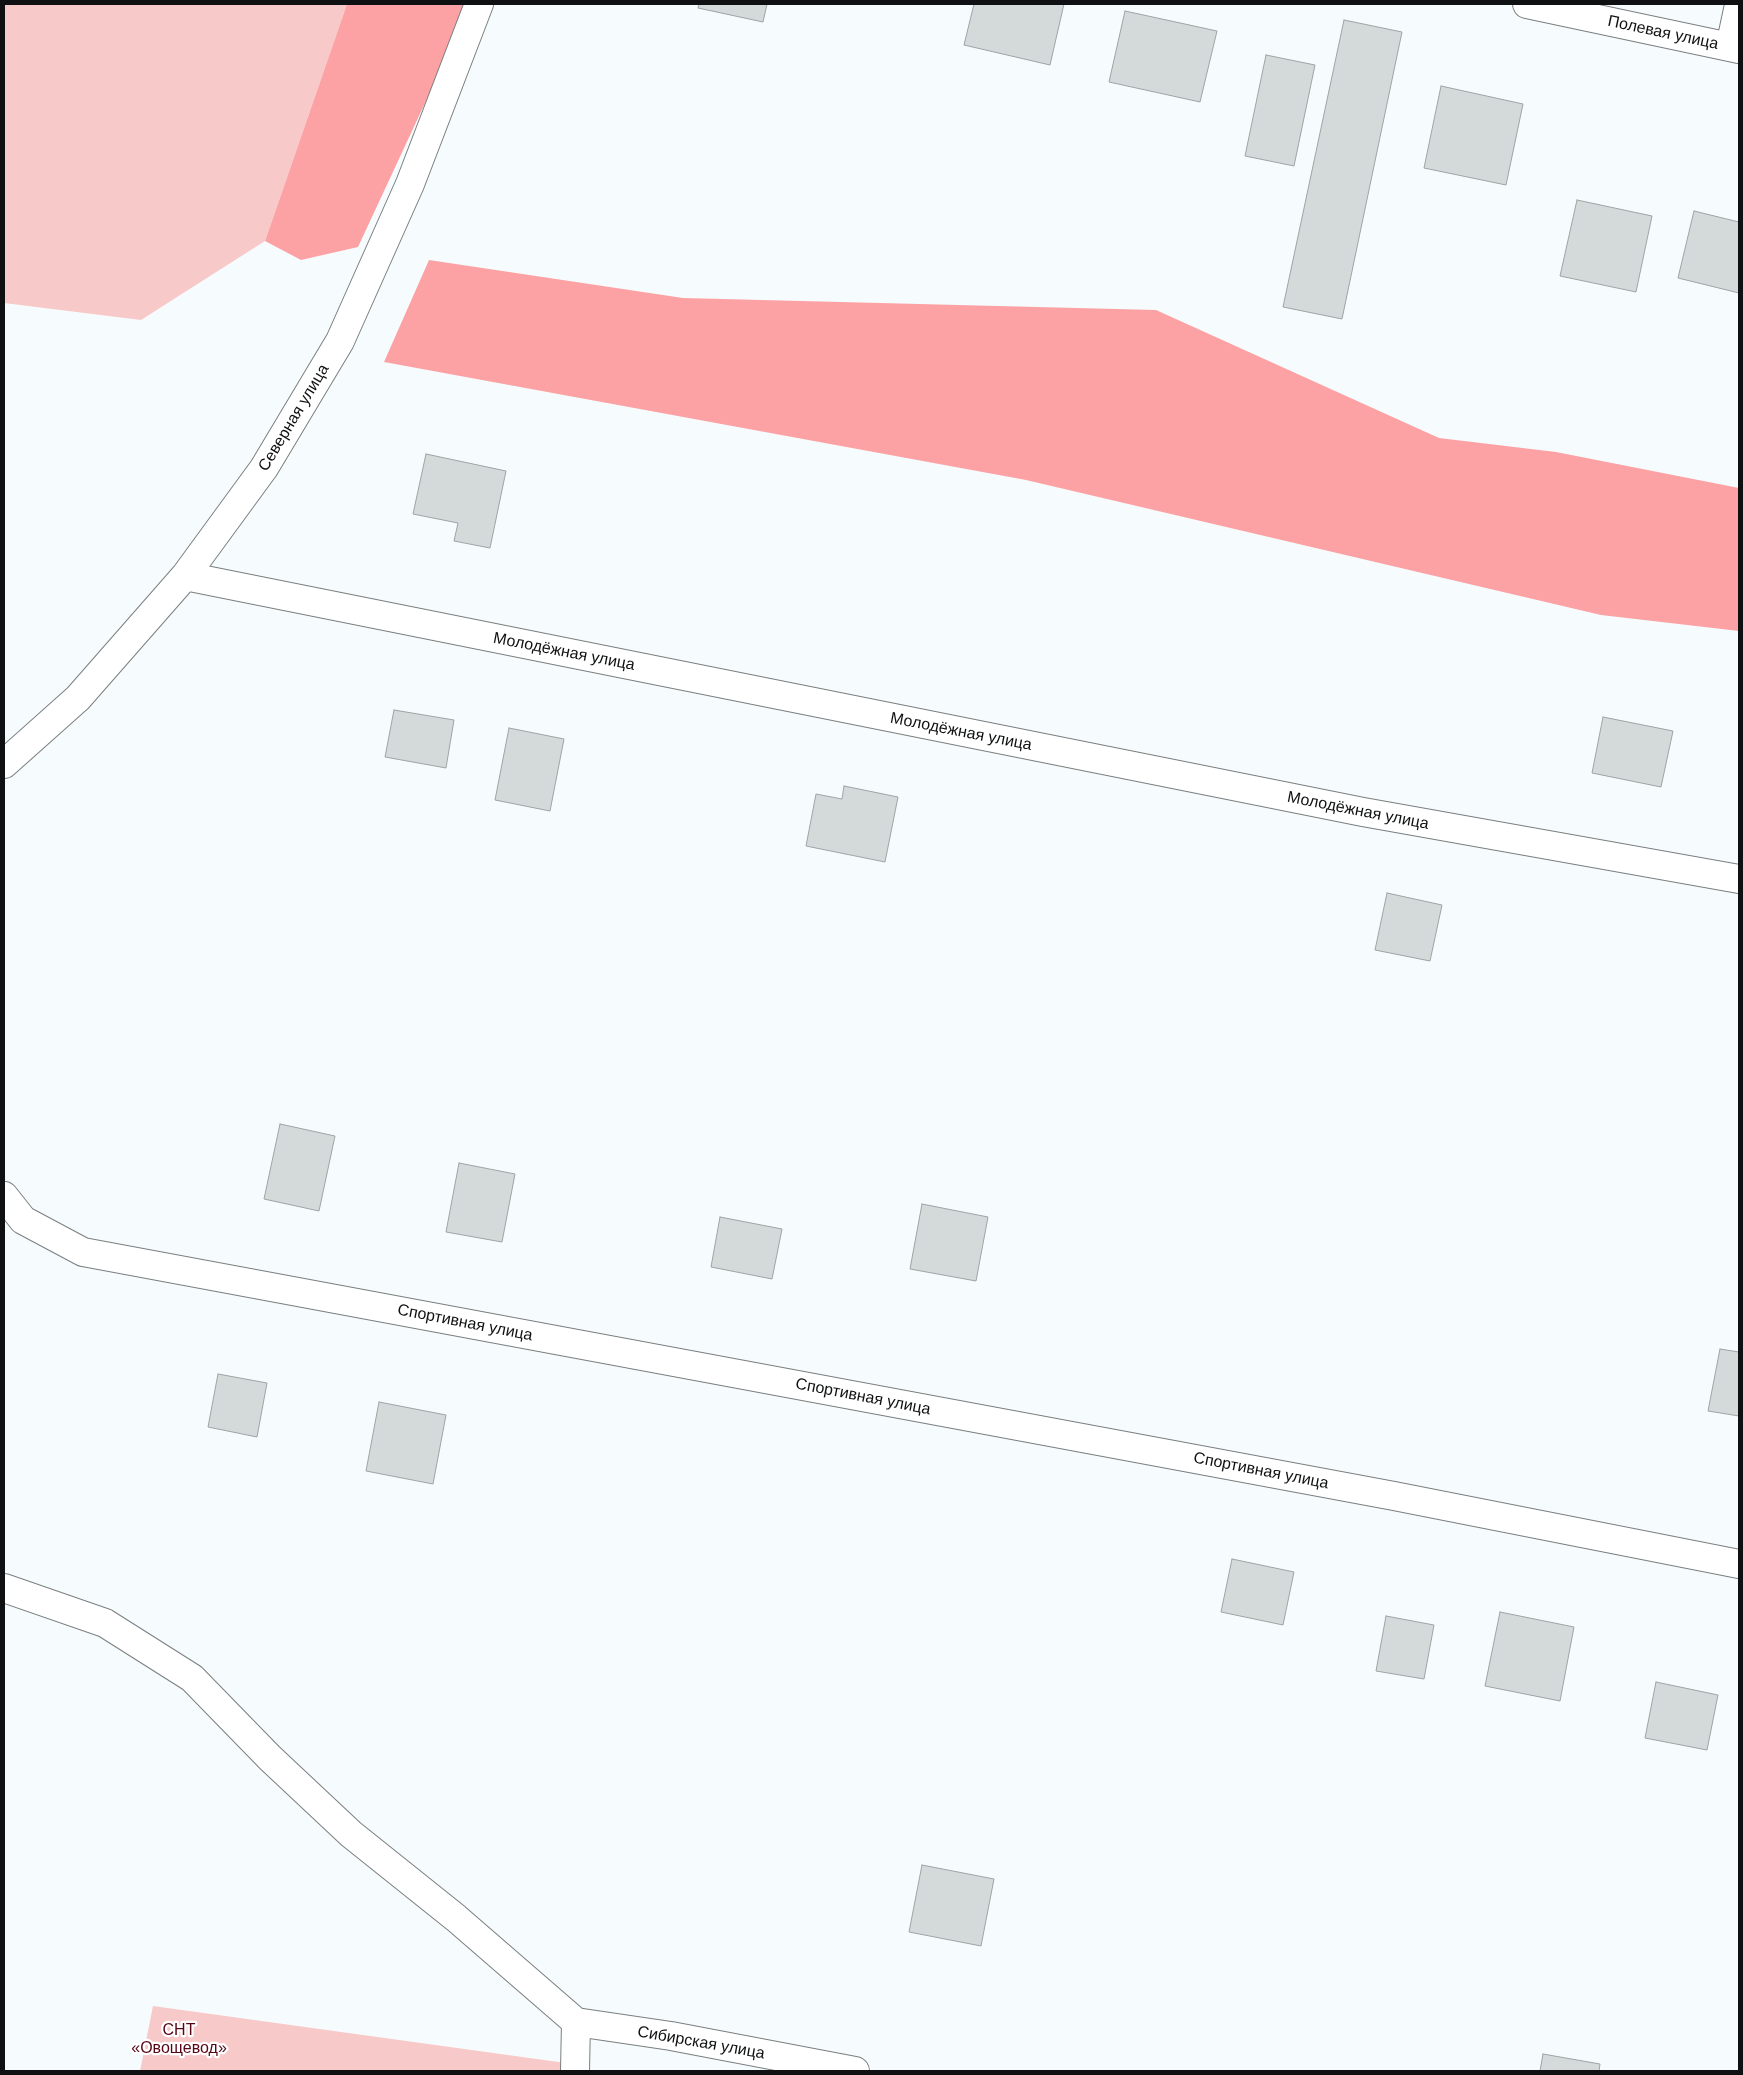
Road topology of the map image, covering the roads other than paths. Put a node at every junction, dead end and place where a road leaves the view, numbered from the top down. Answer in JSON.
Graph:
{"nodes":[{"id":1,"x":478,"y":4,"type":"edge"},
{"id":2,"x":1527,"y":4,"type":"edge"},
{"id":3,"x":1739,"y":5,"type":"edge"},
{"id":4,"x":1734,"y":48,"type":"edge"},
{"id":5,"x":185,"y":576,"type":"junction"},
{"id":6,"x":4,"y":764,"type":"edge"},
{"id":7,"x":1739,"y":879,"type":"edge"},
{"id":8,"x":4,"y":1196,"type":"edge"},
{"id":9,"x":1739,"y":1564,"type":"edge"},
{"id":10,"x":4,"y":1588,"type":"edge"},
{"id":11,"x":576,"y":2022,"type":"junction"},
{"id":12,"x":575,"y":2071,"type":"edge"},
{"id":13,"x":855,"y":2071,"type":"edge"}],
"edges":[{"from":1,"to":5,"type":"street","name":"Северная улица"},
{"from":2,"to":4,"type":"street","name":"Полевая улица"},
{"from":3,"to":4,"type":"street"},
{"from":5,"to":6,"type":"street","name":"Северная улица"},
{"from":5,"to":7,"type":"street","name":"Молодёжная улица"},
{"from":8,"to":9,"type":"street","name":"Спортивная улица"},
{"from":10,"to":11,"type":"street"},
{"from":11,"to":12,"type":"street"},
{"from":11,"to":13,"type":"street","name":"Сибирская улица"}]}
